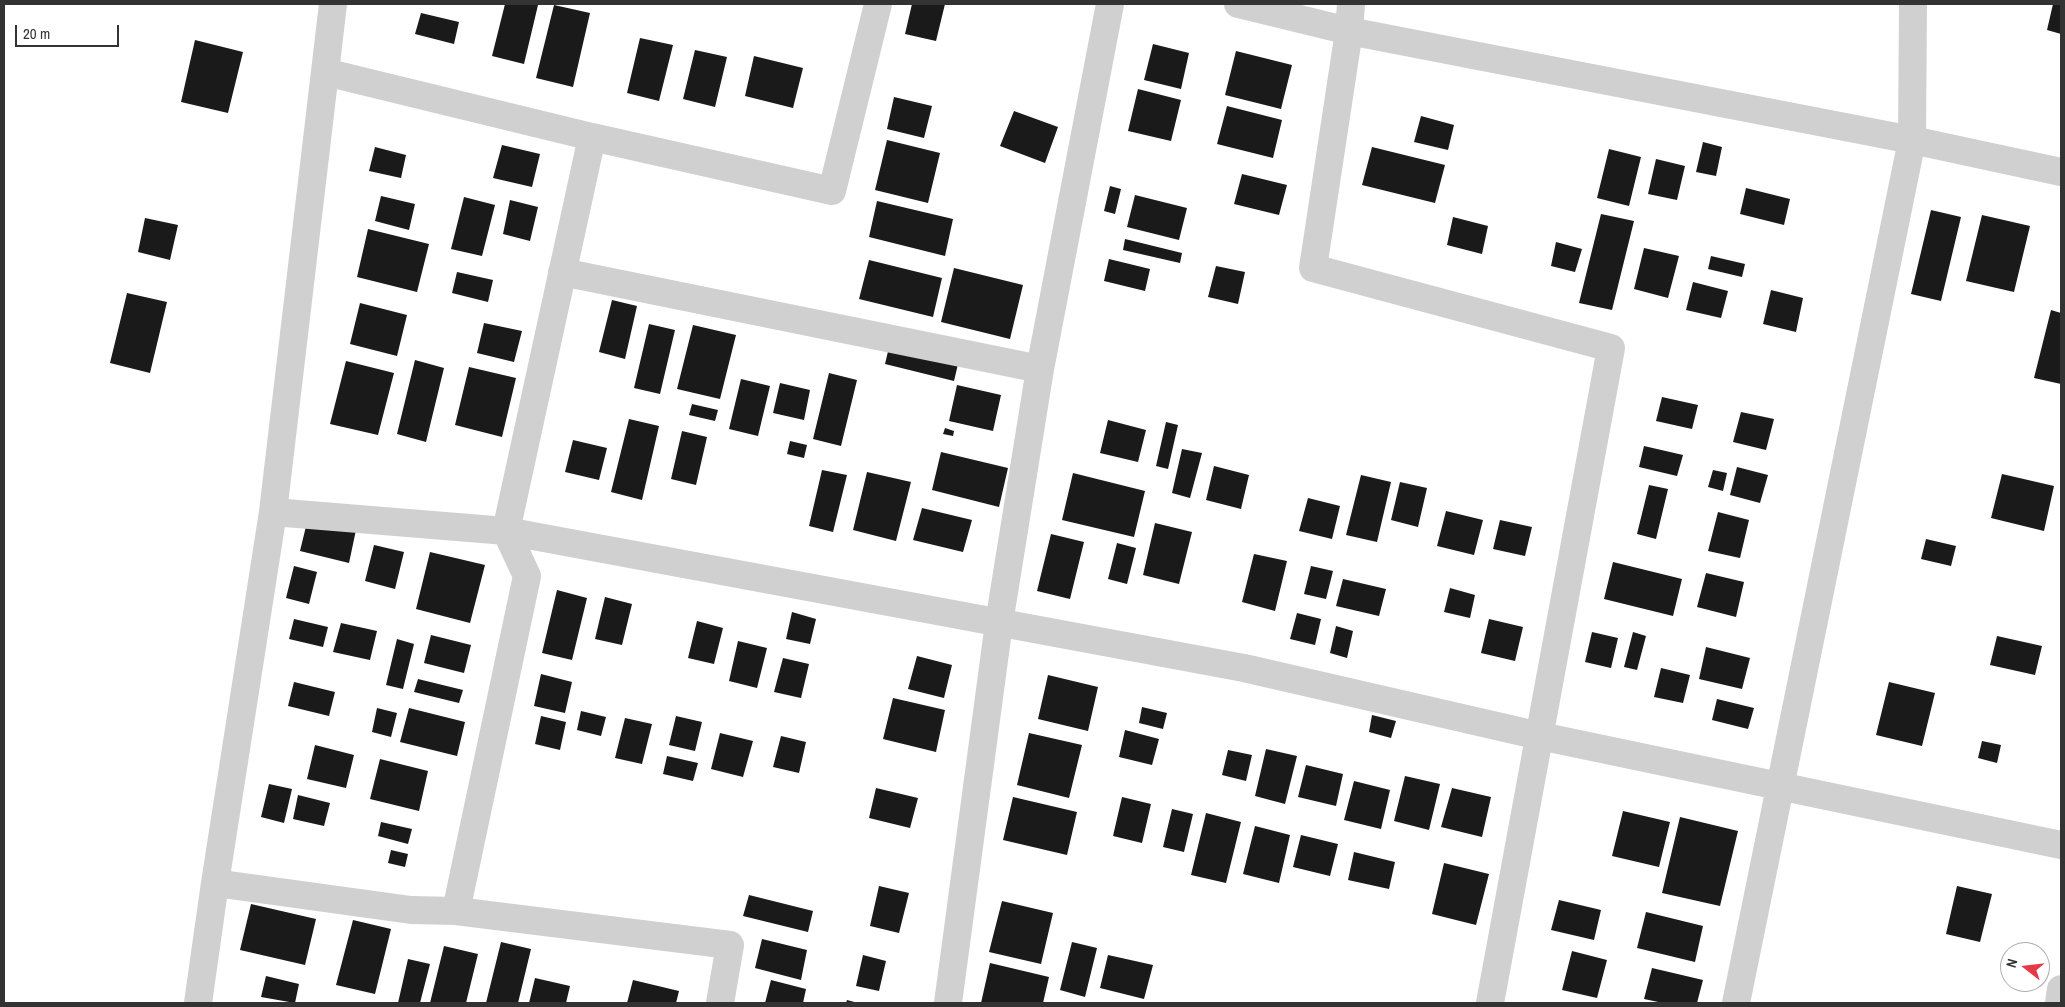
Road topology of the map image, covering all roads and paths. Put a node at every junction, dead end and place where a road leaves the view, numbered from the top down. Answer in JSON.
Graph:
{"nodes":[{"id":1,"x":333,"y":4,"type":"edge"},
{"id":2,"x":878,"y":4,"type":"edge"},
{"id":3,"x":1110,"y":4,"type":"edge"},
{"id":4,"x":1238,"y":4,"type":"edge"},
{"id":5,"x":1351,"y":4,"type":"edge"},
{"id":6,"x":1913,"y":4,"type":"edge"},
{"id":7,"x":1349,"y":31,"type":"junction"},
{"id":8,"x":325,"y":72,"type":"junction"},
{"id":9,"x":592,"y":137,"type":"junction"},
{"id":10,"x":1912,"y":140,"type":"junction"},
{"id":11,"x":2061,"y":172,"type":"edge"},
{"id":12,"x":562,"y":272,"type":"junction"},
{"id":13,"x":1040,"y":369,"type":"junction"},
{"id":14,"x":272,"y":512,"type":"junction"},
{"id":15,"x":506,"y":531,"type":"junction"},
{"id":16,"x":999,"y":623,"type":"junction"},
{"id":17,"x":1540,"y":736,"type":"junction"},
{"id":18,"x":1779,"y":786,"type":"junction"},
{"id":19,"x":2061,"y":844,"type":"edge"},
{"id":20,"x":215,"y":884,"type":"junction"},
{"id":21,"x":456,"y":912,"type":"junction"},
{"id":22,"x":2061,"y":989,"type":"edge"},
{"id":23,"x":198,"y":1003,"type":"edge"},
{"id":24,"x":720,"y":1003,"type":"edge"},
{"id":25,"x":948,"y":1003,"type":"edge"},
{"id":26,"x":1490,"y":1003,"type":"edge"},
{"id":27,"x":1736,"y":1003,"type":"edge"},
{"id":28,"x":2059,"y":1003,"type":"edge"}],
"edges":[{"from":1,"to":8,"type":"street"},
{"from":2,"to":9,"type":"street"},
{"from":3,"to":13,"type":"street"},
{"from":4,"to":7,"type":"street"},
{"from":5,"to":7,"type":"street"},
{"from":6,"to":10,"type":"street"},
{"from":7,"to":10,"type":"street"},
{"from":7,"to":17,"type":"street"},
{"from":8,"to":9,"type":"street"},
{"from":8,"to":14,"type":"street"},
{"from":9,"to":12,"type":"street"},
{"from":10,"to":11,"type":"street"},
{"from":10,"to":18,"type":"street"},
{"from":12,"to":13,"type":"street"},
{"from":12,"to":15,"type":"street"},
{"from":13,"to":16,"type":"street"},
{"from":14,"to":15,"type":"street"},
{"from":14,"to":20,"type":"street"},
{"from":15,"to":16,"type":"street"},
{"from":15,"to":21,"type":"street"},
{"from":16,"to":17,"type":"street"},
{"from":16,"to":25,"type":"street"},
{"from":17,"to":18,"type":"street"},
{"from":17,"to":26,"type":"street"},
{"from":18,"to":19,"type":"street"},
{"from":18,"to":27,"type":"street"},
{"from":20,"to":21,"type":"street"},
{"from":20,"to":23,"type":"street"},
{"from":21,"to":24,"type":"street"},
{"from":22,"to":28,"type":"street"}]}
